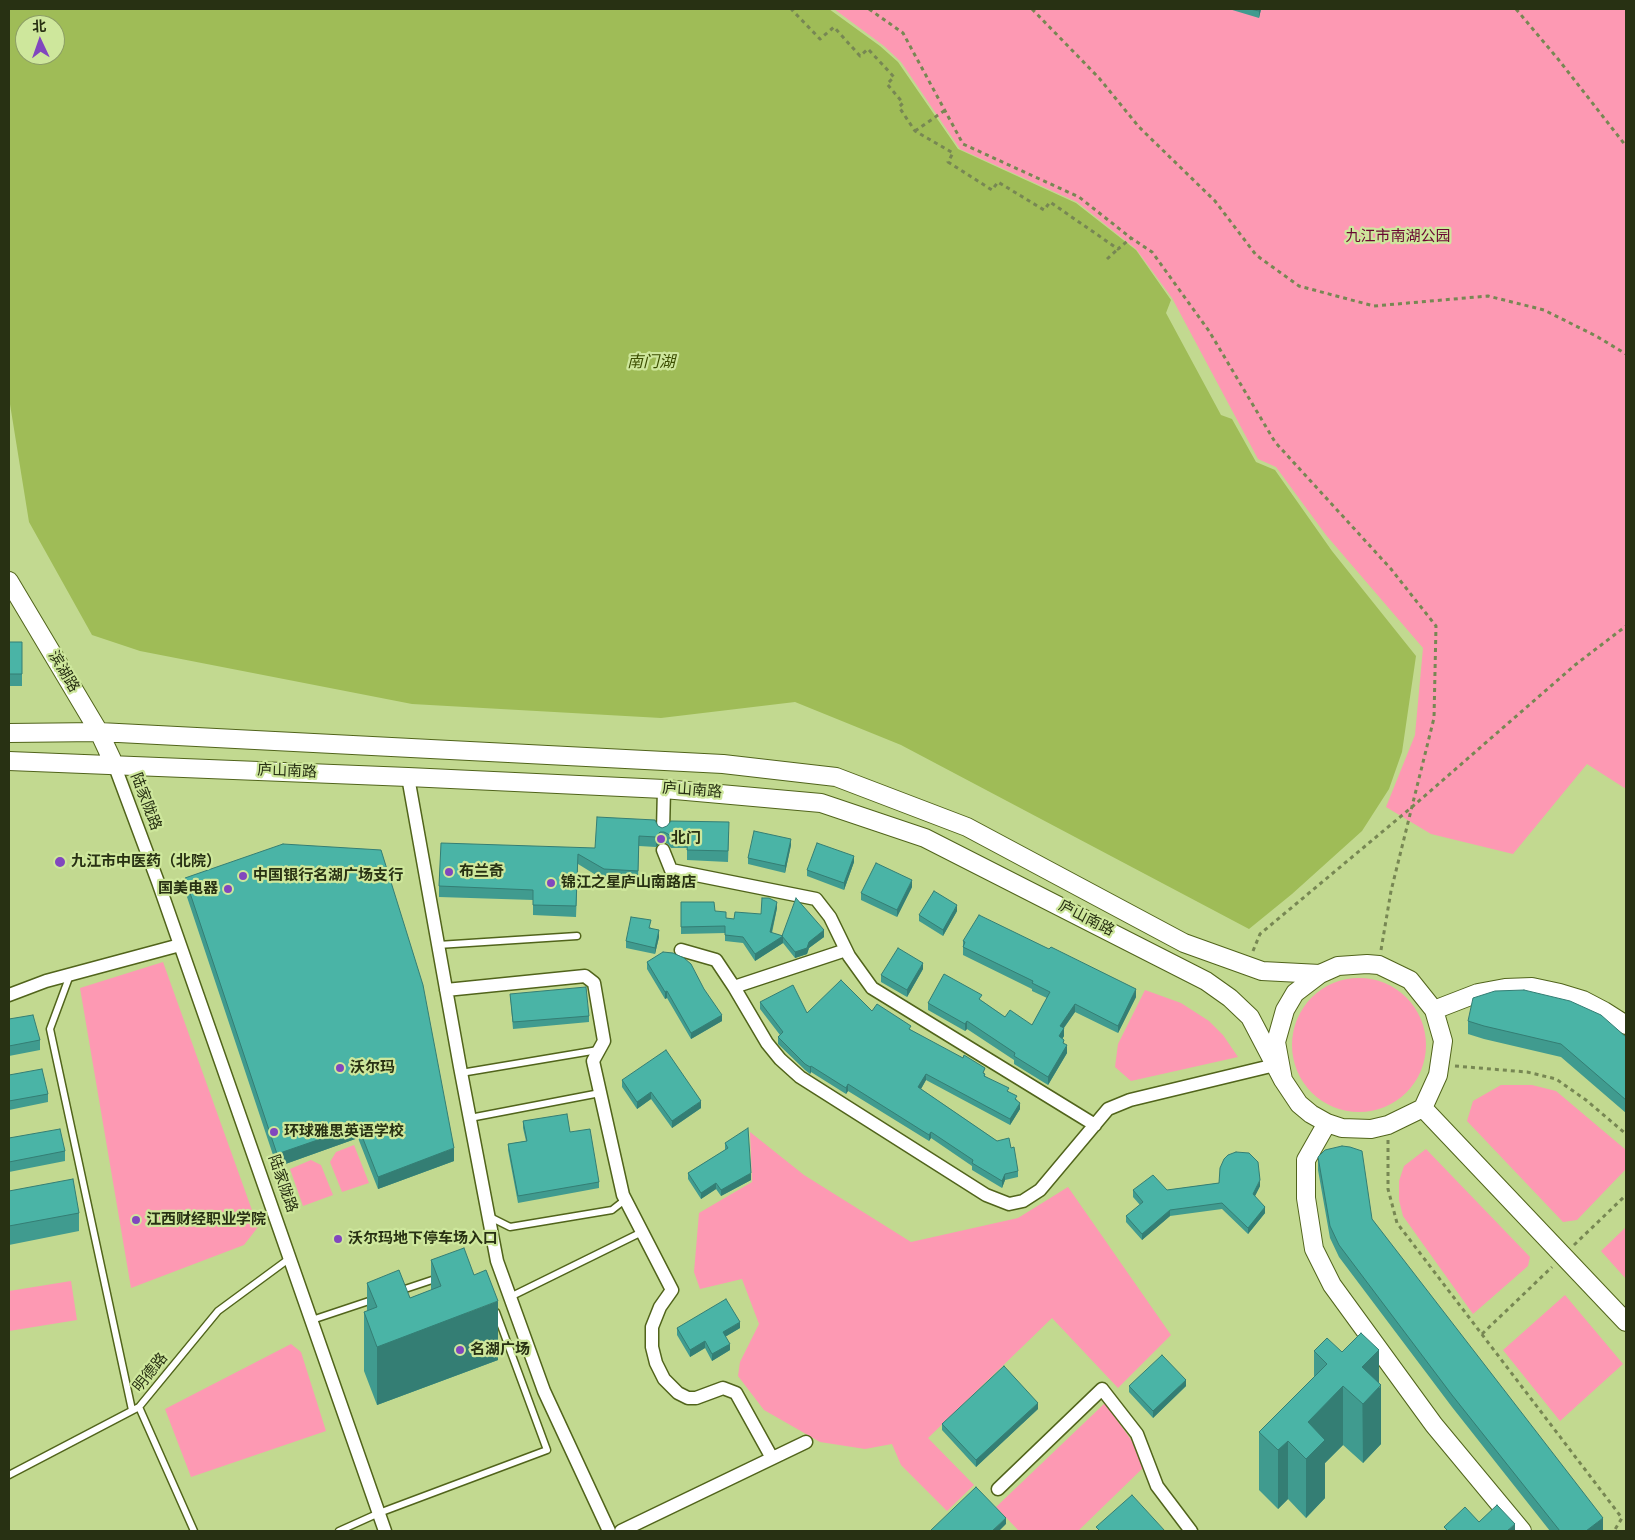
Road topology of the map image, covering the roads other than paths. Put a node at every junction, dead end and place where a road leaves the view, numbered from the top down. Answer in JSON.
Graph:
{"nodes":[{"id":1,"x":9,"y":581,"type":"edge"},
{"id":2,"x":9,"y":732,"type":"edge"},
{"id":3,"x":99,"y":732,"type":"junction"},
{"id":4,"x":9,"y":761,"type":"edge"},
{"id":5,"x":114,"y":764,"type":"junction"},
{"id":6,"x":408,"y":777,"type":"junction"},
{"id":7,"x":664,"y":789,"type":"junction"},
{"id":8,"x":663,"y":830,"type":"edge"},
{"id":9,"x":662,"y":850,"type":"dead end"},
{"id":10,"x":577,"y":936,"type":"dead end"},
{"id":11,"x":180,"y":945,"type":"junction"},
{"id":12,"x":438,"y":945,"type":"junction"},
{"id":13,"x":680,"y":950,"type":"dead end"},
{"id":14,"x":846,"y":950,"type":"junction"},
{"id":15,"x":1320,"y":974,"type":"junction"},
{"id":16,"x":70,"y":975,"type":"junction"},
{"id":17,"x":734,"y":987,"type":"junction"},
{"id":18,"x":446,"y":990,"type":"junction"},
{"id":19,"x":9,"y":995,"type":"edge"},
{"id":20,"x":1434,"y":1010,"type":"junction"},
{"id":21,"x":1626,"y":1026,"type":"edge"},
{"id":22,"x":599,"y":1050,"type":"junction"},
{"id":23,"x":1279,"y":1073,"type":"junction"},
{"id":24,"x":461,"y":1074,"type":"junction"},
{"id":25,"x":600,"y":1093,"type":"junction"},
{"id":26,"x":1423,"y":1108,"type":"junction"},
{"id":27,"x":470,"y":1118,"type":"junction"},
{"id":28,"x":1326,"y":1123,"type":"junction"},
{"id":29,"x":1095,"y":1125,"type":"junction"},
{"id":30,"x":626,"y":1199,"type":"junction"},
{"id":31,"x":488,"y":1216,"type":"junction"},
{"id":32,"x":642,"y":1232,"type":"junction"},
{"id":33,"x":290,"y":1258,"type":"junction"},
{"id":34,"x":444,"y":1282,"type":"edge"},
{"id":35,"x":387,"y":1295,"type":"edge"},
{"id":36,"x":510,"y":1297,"type":"junction"},
{"id":37,"x":378,"y":1298,"type":"edge"},
{"id":38,"x":493,"y":1305,"type":"edge"},
{"id":39,"x":312,"y":1320,"type":"junction"},
{"id":40,"x":1626,"y":1322,"type":"edge"},
{"id":41,"x":139,"y":1406,"type":"junction"},
{"id":42,"x":132,"y":1410,"type":"junction"},
{"id":43,"x":806,"y":1442,"type":"dead end"},
{"id":44,"x":772,"y":1458,"type":"junction"},
{"id":45,"x":9,"y":1475,"type":"edge"},
{"id":46,"x":998,"y":1489,"type":"dead end"},
{"id":47,"x":379,"y":1513,"type":"junction"},
{"id":48,"x":194,"y":1531,"type":"edge"},
{"id":49,"x":339,"y":1531,"type":"edge"},
{"id":50,"x":385,"y":1531,"type":"edge"},
{"id":51,"x":609,"y":1531,"type":"edge"},
{"id":52,"x":621,"y":1531,"type":"edge"},
{"id":53,"x":1191,"y":1531,"type":"edge"},
{"id":54,"x":1522,"y":1531,"type":"edge"}],
"edges":[{"from":1,"to":3,"type":"main road","name":"滨湖路"},
{"from":2,"to":3,"type":"main road","name":"庐山南路"},
{"from":3,"to":5,"type":"main road","name":"滨湖路"},
{"from":3,"to":15,"type":"main road","name":"庐山南路"},
{"from":4,"to":5,"type":"main road","name":"庐山南路"},
{"from":5,"to":6,"type":"main road","name":"庐山南路"},
{"from":5,"to":11,"type":"street","name":"陆家陇路"},
{"from":6,"to":7,"type":"main road","name":"庐山南路"},
{"from":6,"to":12,"type":"street"},
{"from":7,"to":8,"type":"street"},
{"from":7,"to":23,"type":"main road","name":"庐山南路"},
{"from":9,"to":14,"type":"street"},
{"from":10,"to":12,"type":"lane"},
{"from":11,"to":16,"type":"street"},
{"from":11,"to":33,"type":"street","name":"陆家陇路"},
{"from":12,"to":18,"type":"street"},
{"from":13,"to":17,"type":"street"},
{"from":14,"to":17,"type":"street"},
{"from":14,"to":29,"type":"street"},
{"from":15,"to":20,"type":"main road"},
{"from":15,"to":23,"type":"main road"},
{"from":16,"to":19,"type":"street"},
{"from":16,"to":42,"type":"lane"},
{"from":17,"to":29,"type":"street"},
{"from":18,"to":22,"type":"street"},
{"from":18,"to":24,"type":"street"},
{"from":20,"to":21,"type":"main road"},
{"from":20,"to":26,"type":"main road"},
{"from":22,"to":24,"type":"lane"},
{"from":22,"to":25,"type":"street"},
{"from":23,"to":28,"type":"main road"},
{"from":23,"to":29,"type":"street"},
{"from":24,"to":27,"type":"street"},
{"from":25,"to":27,"type":"lane"},
{"from":25,"to":30,"type":"street"},
{"from":26,"to":28,"type":"main road"},
{"from":26,"to":40,"type":"main road"},
{"from":27,"to":31,"type":"street"},
{"from":28,"to":54,"type":"main road"},
{"from":30,"to":31,"type":"lane"},
{"from":30,"to":32,"type":"street"},
{"from":31,"to":36,"type":"street"},
{"from":32,"to":36,"type":"lane"},
{"from":32,"to":44,"type":"street"},
{"from":33,"to":39,"type":"street","name":"陆家陇路"},
{"from":33,"to":41,"type":"lane","name":"明德路"},
{"from":34,"to":35,"type":"lane"},
{"from":36,"to":51,"type":"street"},
{"from":37,"to":39,"type":"lane"},
{"from":38,"to":47,"type":"lane"},
{"from":39,"to":47,"type":"street","name":"陆家陇路"},
{"from":41,"to":42,"type":"lane","name":"明德路"},
{"from":41,"to":48,"type":"lane"},
{"from":42,"to":45,"type":"lane","name":"明德路"},
{"from":43,"to":44,"type":"street"},
{"from":44,"to":52,"type":"street"},
{"from":46,"to":53,"type":"street"},
{"from":47,"to":49,"type":"lane"},
{"from":47,"to":50,"type":"street","name":"陆家陇路"}]}
